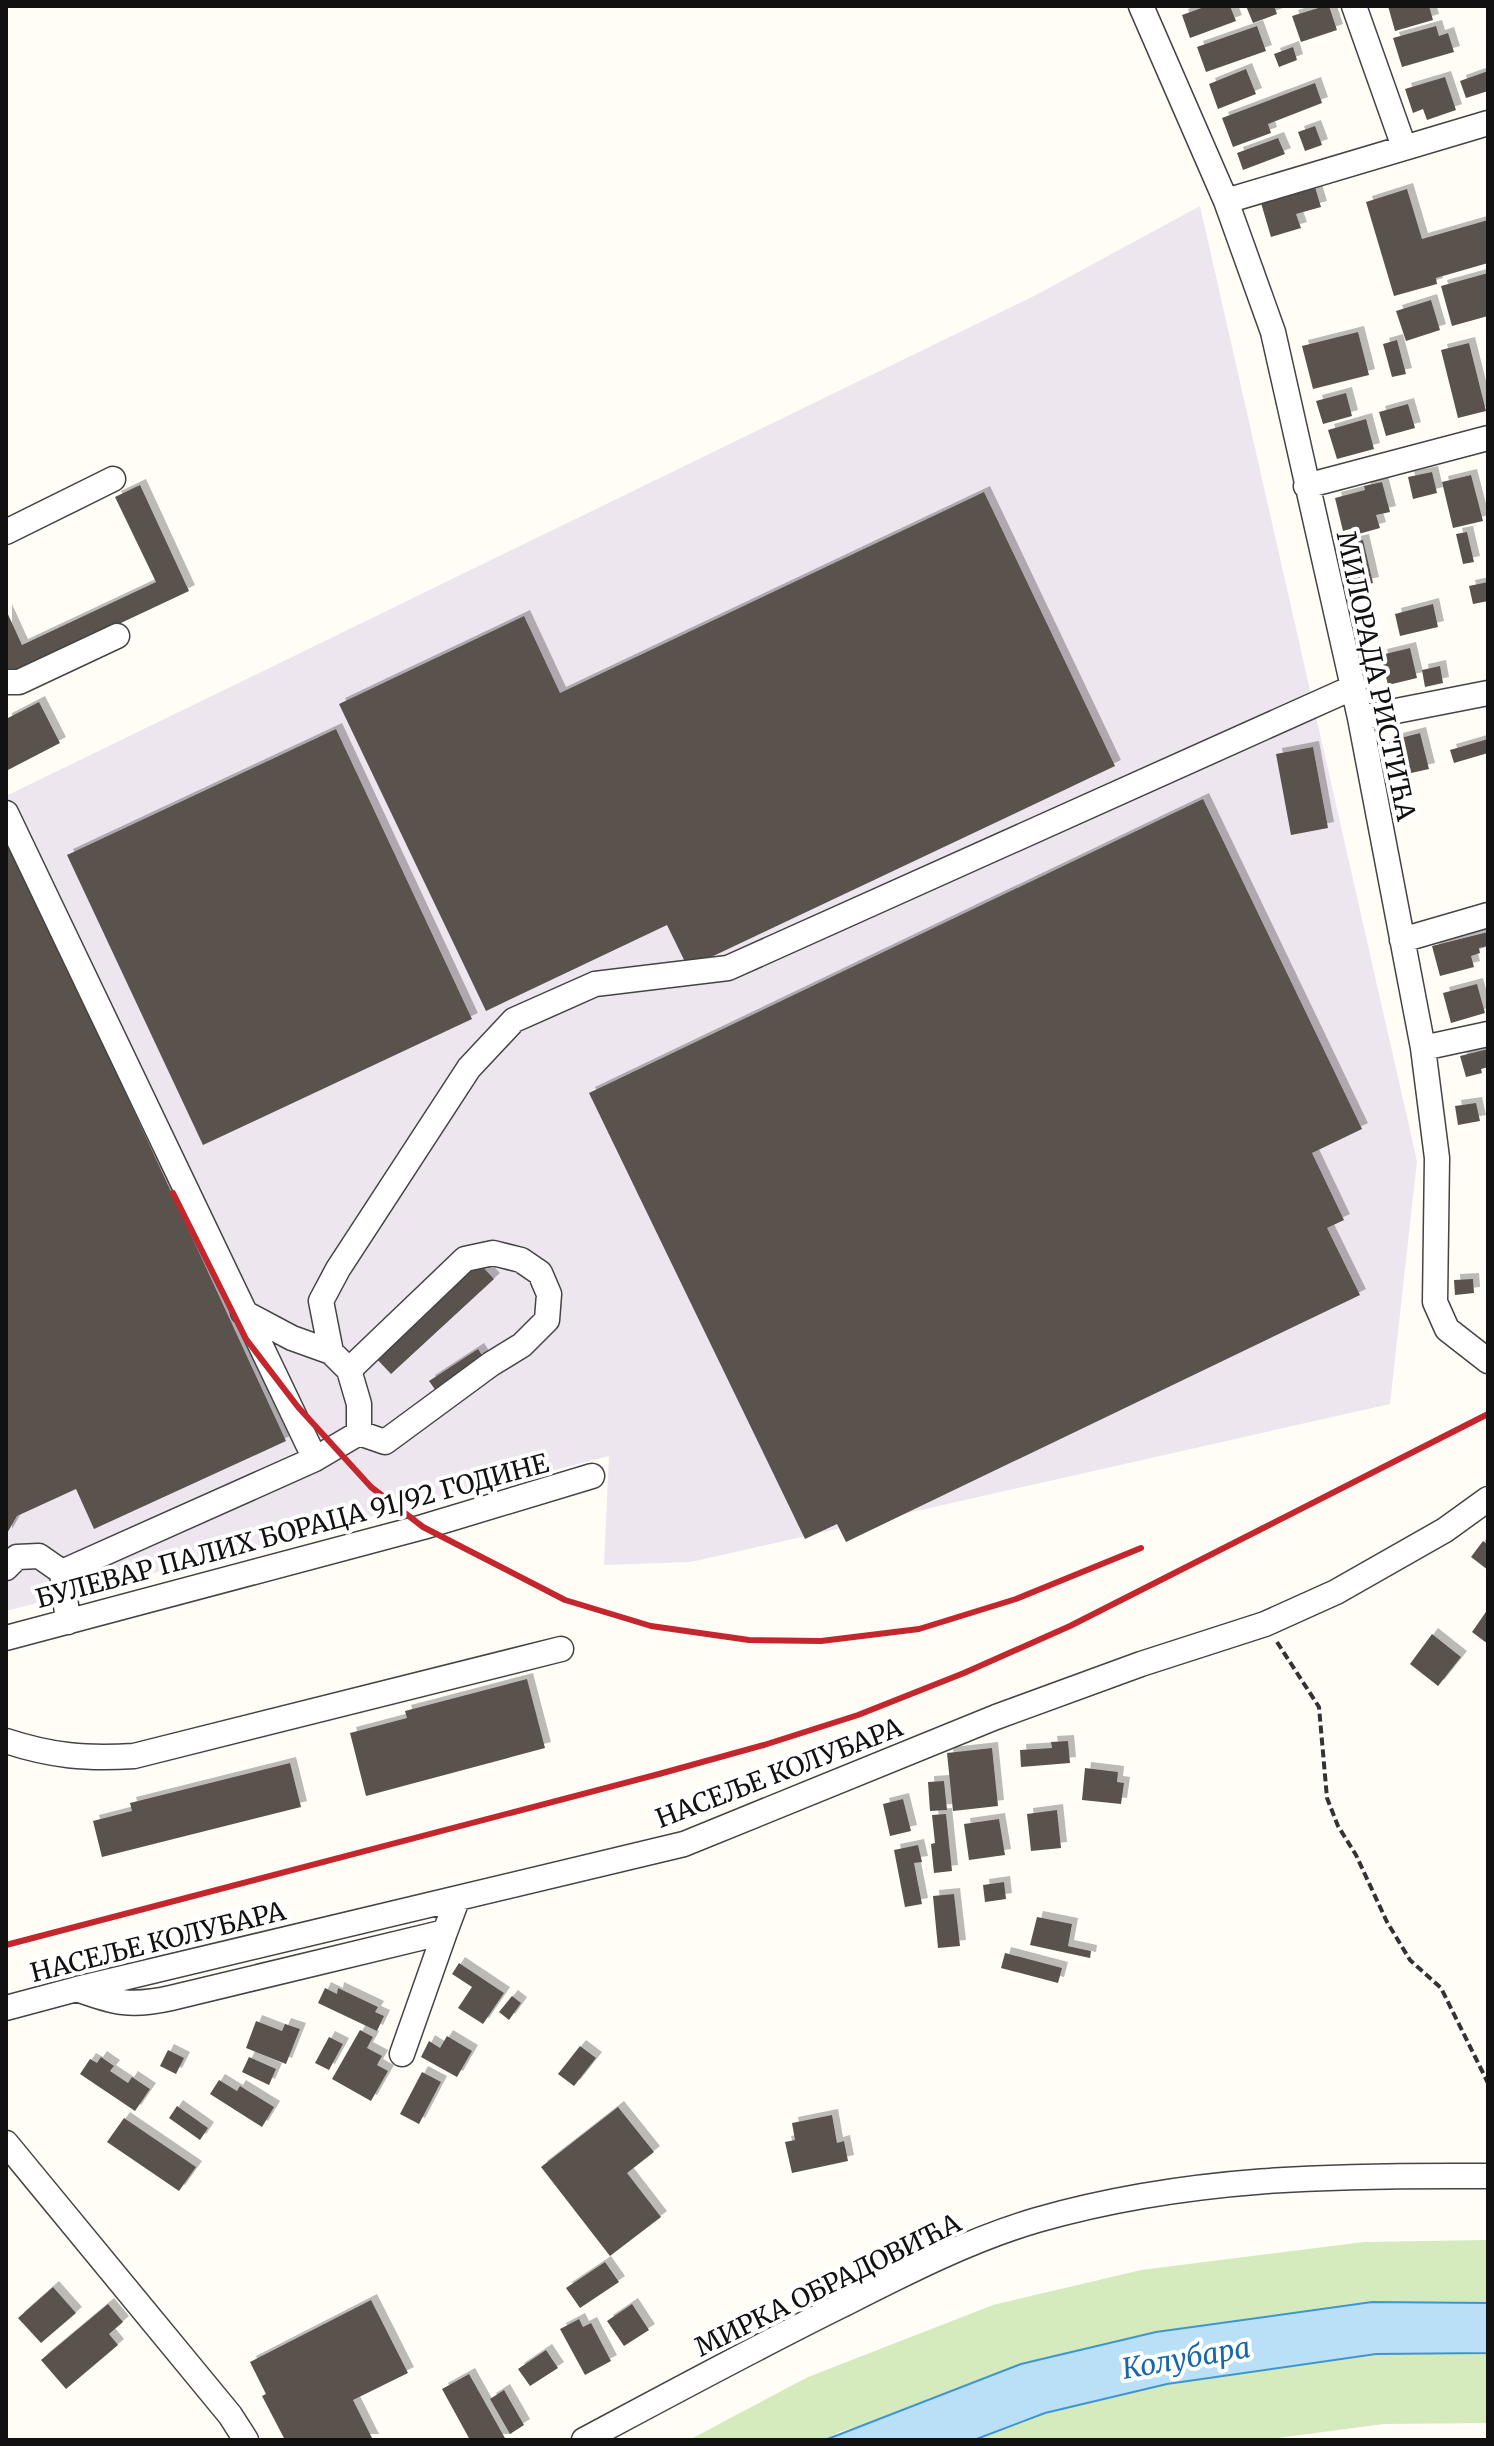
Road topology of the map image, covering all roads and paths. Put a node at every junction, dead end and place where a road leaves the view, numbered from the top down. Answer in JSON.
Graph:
{"nodes":[{"id":1,"x":1141,"y":6,"type":"edge"},
{"id":2,"x":1354,"y":6,"type":"edge"},
{"id":3,"x":1488,"y":123,"type":"edge"},
{"id":4,"x":1404,"y":147,"type":"junction"},
{"id":5,"x":1226,"y":201,"type":"junction"},
{"id":6,"x":1488,"y":438,"type":"edge"},
{"id":7,"x":113,"y":479,"type":"dead end"},
{"id":8,"x":1306,"y":486,"type":"junction"},
{"id":9,"x":6,"y":532,"type":"edge"},
{"id":10,"x":117,"y":636,"type":"dead end"},
{"id":11,"x":6,"y":682,"type":"edge"},
{"id":12,"x":1354,"y":687,"type":"junction"},
{"id":13,"x":1488,"y":693,"type":"edge"},
{"id":14,"x":1360,"y":718,"type":"junction"},
{"id":15,"x":6,"y":813,"type":"edge"},
{"id":16,"x":1488,"y":915,"type":"edge"},
{"id":17,"x":1402,"y":940,"type":"junction"},
{"id":18,"x":1488,"y":1034,"type":"edge"},
{"id":19,"x":1423,"y":1048,"type":"junction"},
{"id":20,"x":243,"y":1312,"type":"junction"},
{"id":21,"x":331,"y":1352,"type":"junction"},
{"id":22,"x":1484,"y":1353,"type":"edge"},
{"id":23,"x":349,"y":1370,"type":"junction"},
{"id":24,"x":359,"y":1433,"type":"junction"},
{"id":25,"x":315,"y":1459,"type":"junction"},
{"id":26,"x":592,"y":1476,"type":"dead end"},
{"id":27,"x":1488,"y":1499,"type":"edge"},
{"id":28,"x":6,"y":1568,"type":"edge"},
{"id":29,"x":62,"y":1572,"type":"junction"},
{"id":30,"x":68,"y":1622,"type":"junction"},
{"id":31,"x":1265,"y":1624,"type":"junction"},
{"id":32,"x":6,"y":1638,"type":"edge"},
{"id":33,"x":561,"y":1649,"type":"dead end"},
{"id":34,"x":6,"y":1741,"type":"edge"},
{"id":35,"x":457,"y":1900,"type":"junction"},
{"id":36,"x":445,"y":1932,"type":"junction"},
{"id":37,"x":77,"y":1989,"type":"junction"},
{"id":38,"x":6,"y":2008,"type":"edge"},
{"id":39,"x":402,"y":2054,"type":"dead end"},
{"id":40,"x":1488,"y":2083,"type":"edge"},
{"id":41,"x":6,"y":2143,"type":"edge"},
{"id":42,"x":1488,"y":2176,"type":"edge"},
{"id":43,"x":246,"y":2440,"type":"edge"},
{"id":44,"x":584,"y":2440,"type":"edge"}],
"edges":[{"from":1,"to":5,"type":"street","name":"МИЛОРАДА РИСТИЋА"},
{"from":2,"to":4,"type":"street"},
{"from":3,"to":4,"type":"street"},
{"from":4,"to":5,"type":"street"},
{"from":5,"to":8,"type":"street","name":"МИЛОРАДА РИСТИЋА"},
{"from":6,"to":8,"type":"street"},
{"from":7,"to":9,"type":"street"},
{"from":8,"to":12,"type":"street","name":"МИЛОРАДА РИСТИЋА"},
{"from":10,"to":11,"type":"street"},
{"from":12,"to":14,"type":"street","name":"МИЛОРАДА РИСТИЋА"},
{"from":12,"to":21,"type":"street"},
{"from":13,"to":14,"type":"street"},
{"from":14,"to":17,"type":"street","name":"МИЛОРАДА РИСТИЋА"},
{"from":15,"to":20,"type":"street"},
{"from":16,"to":17,"type":"street"},
{"from":17,"to":19,"type":"street","name":"МИЛОРАДА РИСТИЋА"},
{"from":18,"to":19,"type":"street"},
{"from":19,"to":22,"type":"street","name":"МИЛОРАДА РИСТИЋА"},
{"from":20,"to":21,"type":"street"},
{"from":20,"to":25,"type":"street"},
{"from":21,"to":23,"type":"street"},
{"from":23,"to":24,"type":"street"},
{"from":23,"to":24,"type":"street"},
{"from":24,"to":25,"type":"street"},
{"from":25,"to":29,"type":"street"},
{"from":26,"to":30,"type":"street","name":"БУЛЕВАР ПАЛИХ БОРАЦА 91/92 ГОДИНЕ"},
{"from":27,"to":31,"type":"street","name":"НАСЕЉЕ КОЛУБАРА"},
{"from":28,"to":29,"type":"street"},
{"from":29,"to":30,"type":"street"},
{"from":30,"to":32,"type":"street","name":"БУЛЕВАР ПАЛИХ БОРАЦА 91/92 ГОДИНЕ"},
{"from":31,"to":35,"type":"street","name":"НАСЕЉЕ КОЛУБАРА"},
{"from":31,"to":40,"type":"path"},
{"from":33,"to":34,"type":"street"},
{"from":35,"to":36,"type":"street"},
{"from":35,"to":37,"type":"street","name":"НАСЕЉЕ КОЛУБАРА"},
{"from":36,"to":37,"type":"street"},
{"from":36,"to":39,"type":"street"},
{"from":37,"to":38,"type":"street","name":"НАСЕЉЕ КОЛУБАРА"},
{"from":41,"to":43,"type":"street"},
{"from":42,"to":44,"type":"street","name":"МИРКА ОБРАДОВИЋА"}]}
